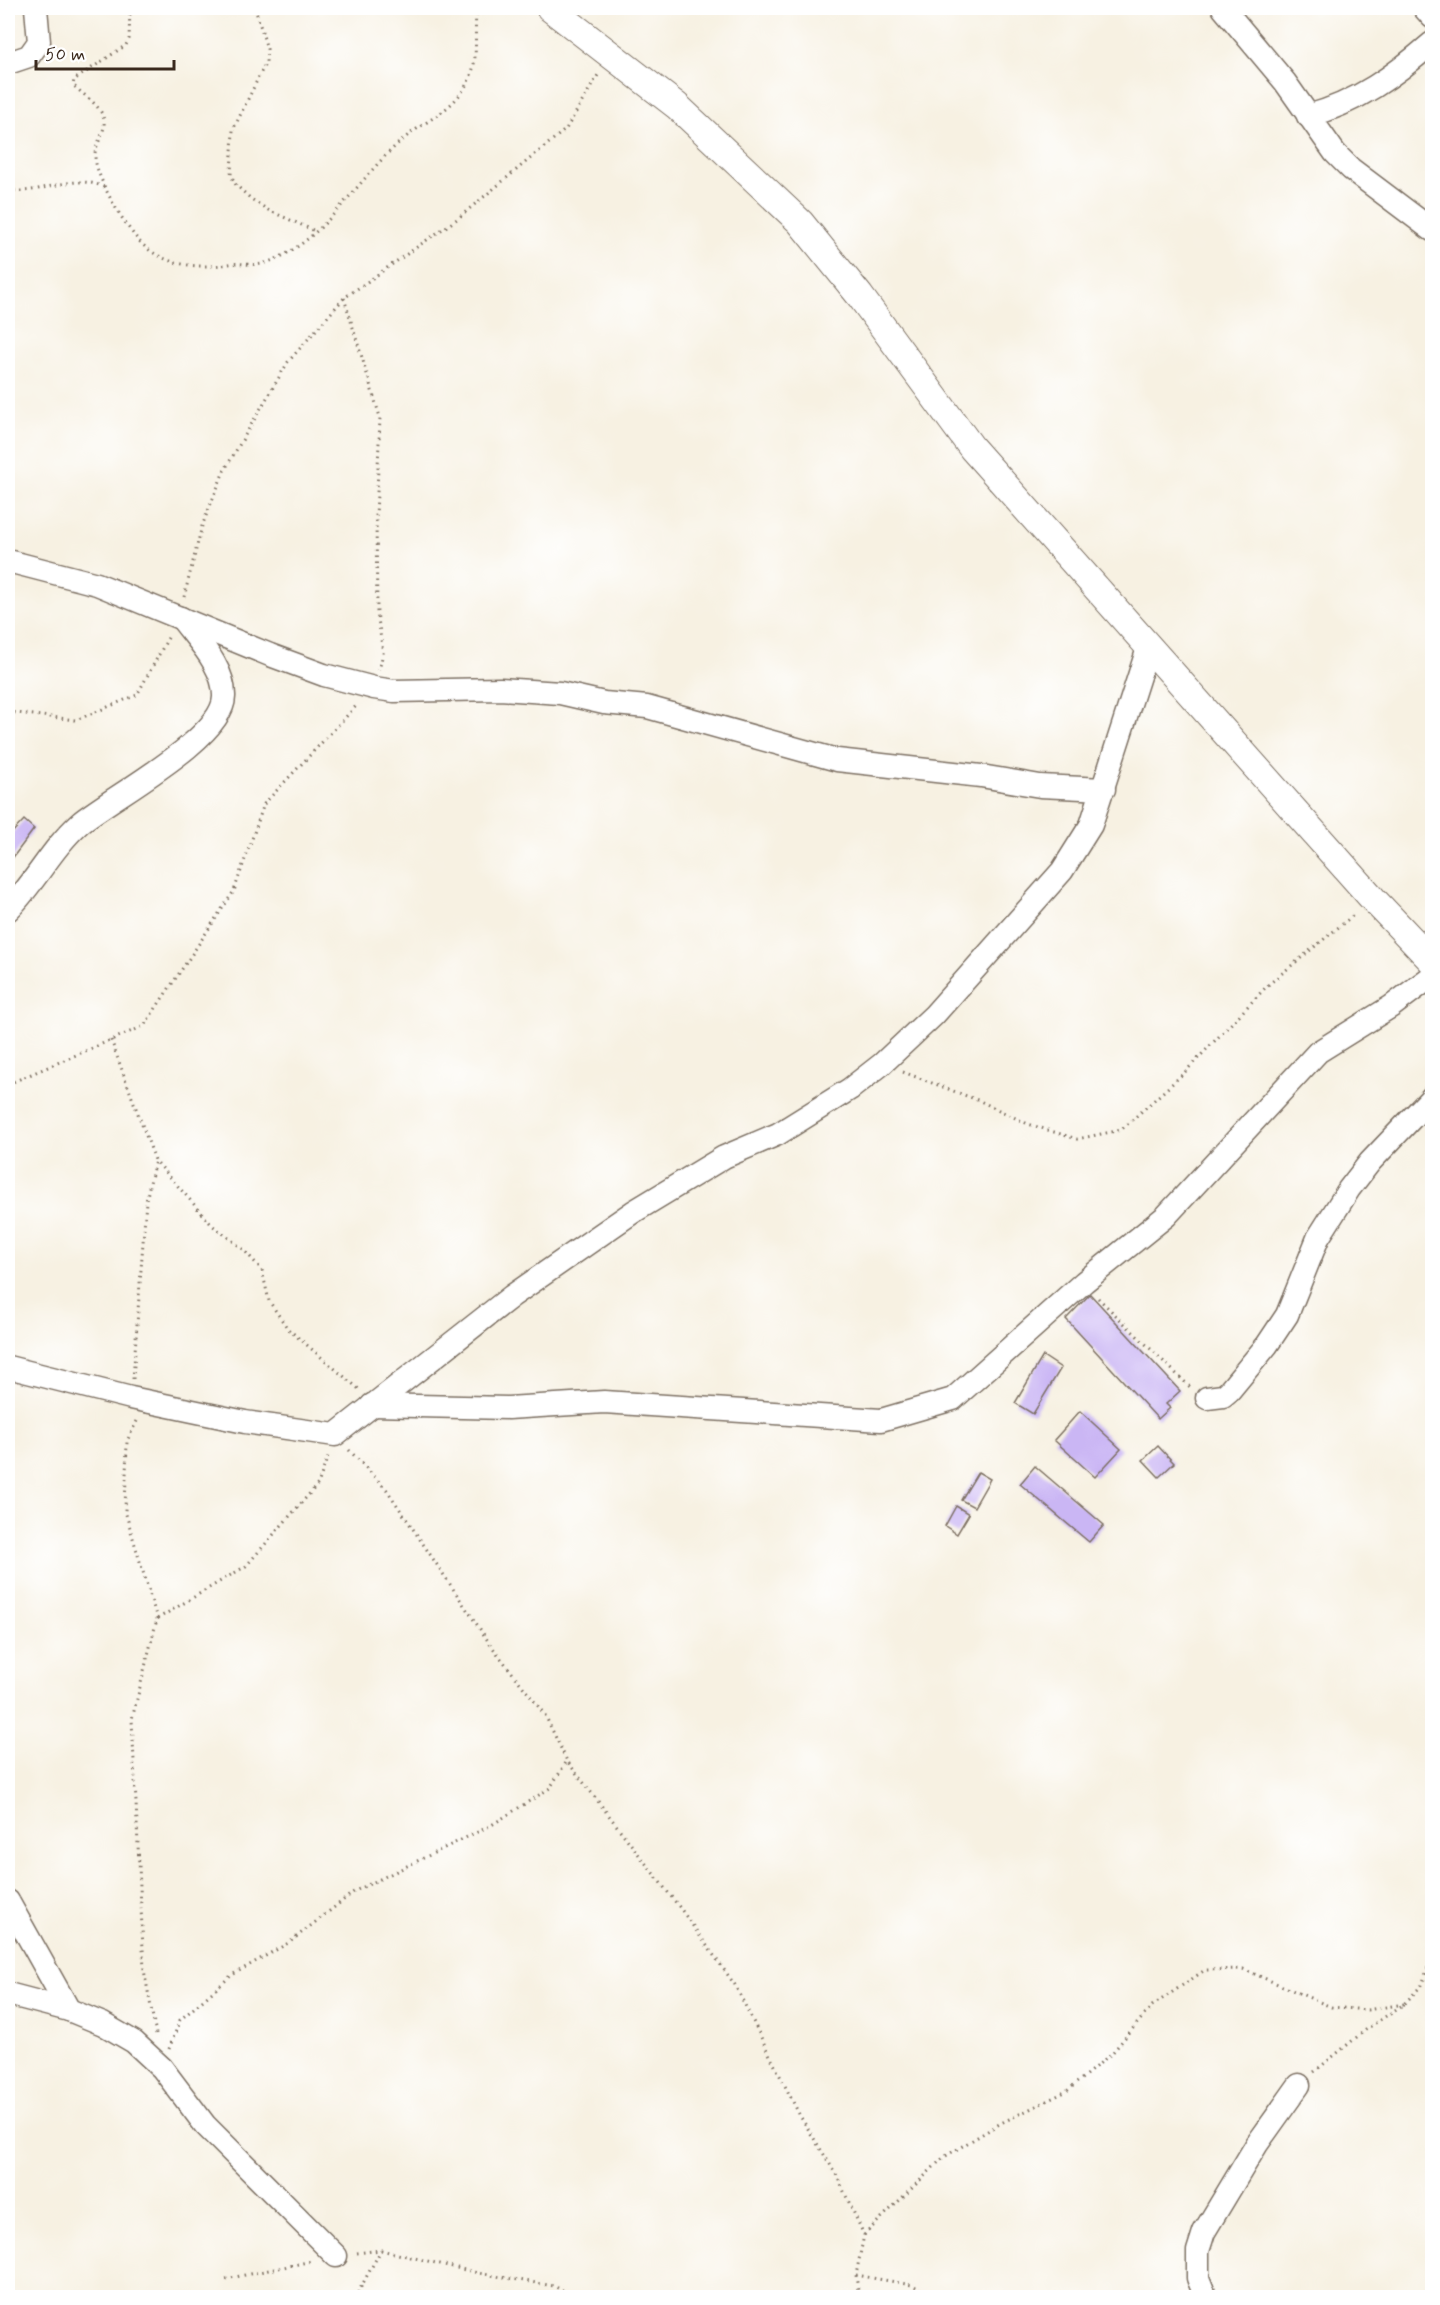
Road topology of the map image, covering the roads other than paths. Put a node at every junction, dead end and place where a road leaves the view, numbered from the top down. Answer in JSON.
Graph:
{"nodes":[{"id":1,"x":36,"y":8,"type":"edge"},
{"id":2,"x":550,"y":8,"type":"edge"},
{"id":3,"x":1223,"y":8,"type":"edge"},
{"id":4,"x":1424,"y":8,"type":"edge"},
{"id":5,"x":1432,"y":16,"type":"edge"},
{"id":6,"x":1432,"y":43,"type":"edge"},
{"id":7,"x":8,"y":63,"type":"edge"},
{"id":8,"x":1308,"y":116,"type":"junction"},
{"id":9,"x":1432,"y":230,"type":"edge"},
{"id":10,"x":8,"y":561,"type":"edge"},
{"id":11,"x":180,"y":617,"type":"junction"},
{"id":12,"x":1149,"y":645,"type":"junction"},
{"id":13,"x":1104,"y":789,"type":"junction"},
{"id":14,"x":8,"y":910,"type":"edge"},
{"id":15,"x":1432,"y":961,"type":"edge"},
{"id":16,"x":1432,"y":976,"type":"edge"},
{"id":17,"x":1432,"y":1097,"type":"edge"},
{"id":18,"x":8,"y":1367,"type":"edge"},
{"id":19,"x":1207,"y":1398,"type":"road end"},
{"id":20,"x":372,"y":1405,"type":"junction"},
{"id":21,"x":8,"y":1901,"type":"edge"},
{"id":22,"x":8,"y":1994,"type":"edge"},
{"id":23,"x":69,"y":2010,"type":"junction"},
{"id":24,"x":1299,"y":2085,"type":"road end"},
{"id":25,"x":336,"y":2256,"type":"road end"},
{"id":26,"x":1206,"y":2298,"type":"edge"}],
"edges":[{"from":1,"to":7,"type":"street"},
{"from":2,"to":12,"type":"street"},
{"from":3,"to":8,"type":"street"},
{"from":4,"to":5,"type":"street"},
{"from":6,"to":8,"type":"street"},
{"from":8,"to":9,"type":"street"},
{"from":10,"to":11,"type":"street"},
{"from":11,"to":13,"type":"street"},
{"from":11,"to":14,"type":"street"},
{"from":12,"to":13,"type":"street"},
{"from":12,"to":15,"type":"street"},
{"from":13,"to":20,"type":"street"},
{"from":16,"to":20,"type":"street"},
{"from":17,"to":19,"type":"street"},
{"from":18,"to":20,"type":"street"},
{"from":21,"to":23,"type":"street"},
{"from":22,"to":23,"type":"street"},
{"from":23,"to":25,"type":"street"},
{"from":24,"to":26,"type":"street"}]}
